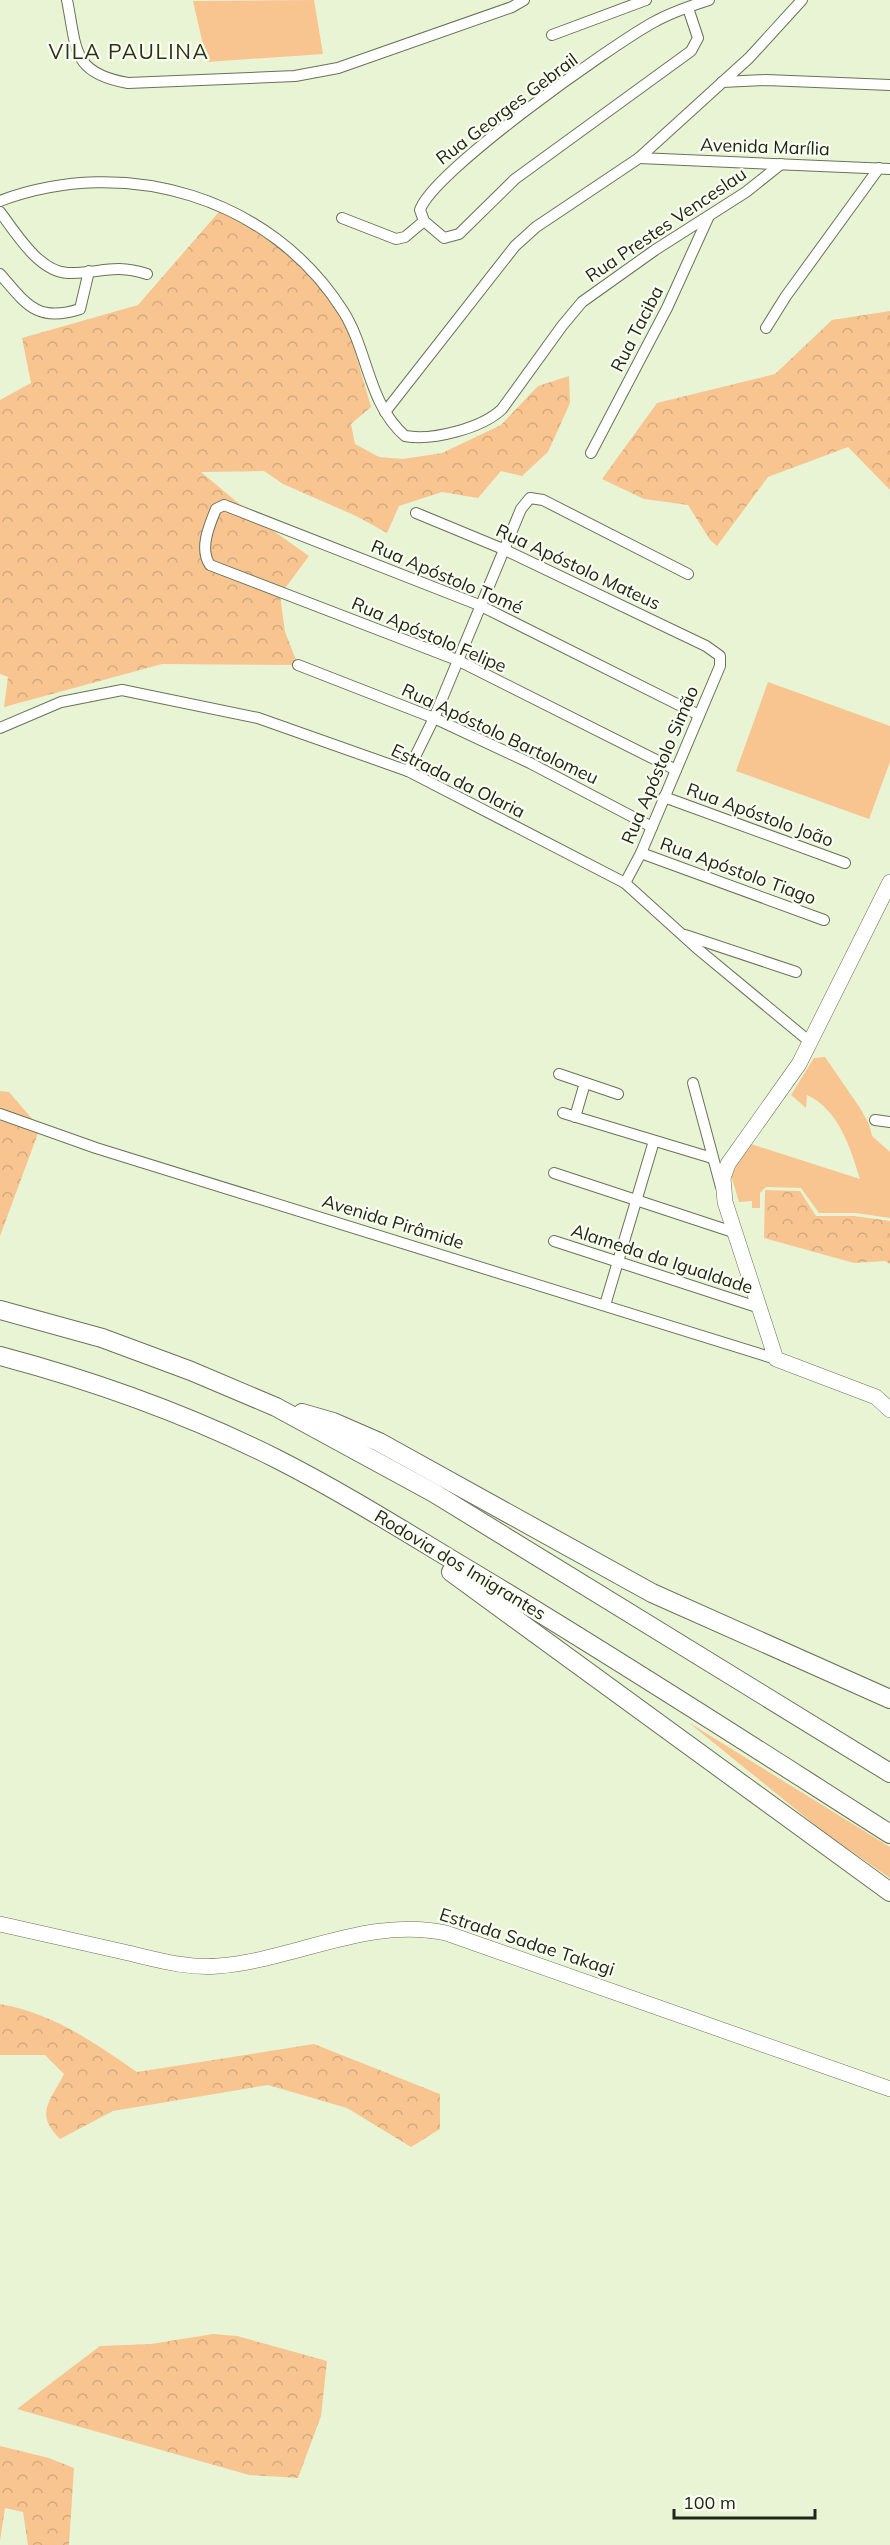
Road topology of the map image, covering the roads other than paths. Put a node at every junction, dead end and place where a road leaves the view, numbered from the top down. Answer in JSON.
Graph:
{"nodes":[{"id":1,"x":66,"y":0,"type":"edge"},
{"id":2,"x":524,"y":0,"type":"edge"},
{"id":3,"x":646,"y":0,"type":"edge"},
{"id":4,"x":709,"y":0,"type":"edge"},
{"id":5,"x":802,"y":0,"type":"edge"},
{"id":6,"x":688,"y":8,"type":"junction"},
{"id":7,"x":552,"y":35,"type":"dead end"},
{"id":8,"x":722,"y":82,"type":"junction"},
{"id":9,"x":890,"y":85,"type":"edge"},
{"id":10,"x":639,"y":158,"type":"junction"},
{"id":11,"x":782,"y":164,"type":"junction"},
{"id":12,"x":884,"y":169,"type":"edge"},
{"id":13,"x":0,"y":201,"type":"edge"},
{"id":14,"x":0,"y":212,"type":"edge"},
{"id":15,"x":342,"y":218,"type":"dead end"},
{"id":16,"x":708,"y":218,"type":"junction"},
{"id":17,"x":424,"y":221,"type":"junction"},
{"id":18,"x":89,"y":271,"type":"junction"},
{"id":19,"x":0,"y":273,"type":"edge"},
{"id":20,"x":147,"y":274,"type":"dead end"},
{"id":21,"x":766,"y":328,"type":"dead end"},
{"id":22,"x":385,"y":411,"type":"junction"},
{"id":23,"x":591,"y":453,"type":"dead end"},
{"id":24,"x":416,"y":513,"type":"dead end"},
{"id":25,"x":503,"y":549,"type":"junction"},
{"id":26,"x":205,"y":552,"type":"joint"},
{"id":27,"x":688,"y":574,"type":"dead end"},
{"id":28,"x":479,"y":605,"type":"junction"},
{"id":29,"x":722,"y":659,"type":"joint"},
{"id":30,"x":457,"y":660,"type":"junction"},
{"id":31,"x":298,"y":665,"type":"dead end"},
{"id":32,"x":699,"y":715,"type":"junction"},
{"id":33,"x":434,"y":717,"type":"junction"},
{"id":34,"x":0,"y":728,"type":"edge"},
{"id":35,"x":676,"y":770,"type":"junction"},
{"id":36,"x":408,"y":771,"type":"junction"},
{"id":37,"x":664,"y":797,"type":"junction"},
{"id":38,"x":652,"y":827,"type":"junction"},
{"id":39,"x":641,"y":853,"type":"junction"},
{"id":40,"x":845,"y":863,"type":"dead end"},
{"id":41,"x":890,"y":882,"type":"edge"},
{"id":42,"x":625,"y":883,"type":"junction"},
{"id":43,"x":824,"y":920,"type":"dead end"},
{"id":44,"x":682,"y":934,"type":"junction"},
{"id":45,"x":796,"y":972,"type":"dead end"},
{"id":46,"x":810,"y":1042,"type":"junction"},
{"id":47,"x":559,"y":1074,"type":"dead end"},
{"id":48,"x":585,"y":1083,"type":"junction"},
{"id":49,"x":693,"y":1083,"type":"dead end"},
{"id":50,"x":618,"y":1094,"type":"dead end"},
{"id":51,"x":563,"y":1113,"type":"dead end"},
{"id":52,"x":0,"y":1114,"type":"edge"},
{"id":53,"x":575,"y":1117,"type":"junction"},
{"id":54,"x":875,"y":1120,"type":"dead end"},
{"id":55,"x":890,"y":1122,"type":"edge"},
{"id":56,"x":708,"y":1139,"type":"junction"},
{"id":57,"x":654,"y":1141,"type":"junction"},
{"id":58,"x":735,"y":1152,"type":"junction"},
{"id":59,"x":712,"y":1158,"type":"junction"},
{"id":60,"x":554,"y":1173,"type":"dead end"},
{"id":61,"x":723,"y":1193,"type":"junction"},
{"id":62,"x":636,"y":1202,"type":"junction"},
{"id":63,"x":736,"y":1233,"type":"junction"},
{"id":64,"x":554,"y":1241,"type":"dead end"},
{"id":65,"x":618,"y":1261,"type":"junction"},
{"id":66,"x":605,"y":1305,"type":"junction"},
{"id":67,"x":760,"y":1308,"type":"junction"},
{"id":68,"x":0,"y":1310,"type":"edge"},
{"id":69,"x":0,"y":1356,"type":"edge"},
{"id":70,"x":776,"y":1359,"type":"junction"},
{"id":71,"x":276,"y":1407,"type":"junction"},
{"id":72,"x":890,"y":1410,"type":"edge"},
{"id":73,"x":437,"y":1550,"type":"junction"},
{"id":74,"x":890,"y":1699,"type":"edge"},
{"id":75,"x":890,"y":1773,"type":"edge"},
{"id":76,"x":890,"y":1834,"type":"edge"},
{"id":77,"x":890,"y":1892,"type":"edge"},
{"id":78,"x":0,"y":1924,"type":"edge"},
{"id":79,"x":890,"y":2089,"type":"edge"}],
"edges":[{"from":1,"to":2,"type":"street"},
{"from":3,"to":7,"type":"street"},
{"from":4,"to":6,"type":"street","name":"Rua Georges Gebrail"},
{"from":5,"to":8,"type":"street"},
{"from":6,"to":17,"type":"street","name":"Rua Georges Gebrail"},
{"from":6,"to":17,"type":"street"},
{"from":8,"to":9,"type":"street"},
{"from":8,"to":10,"type":"street"},
{"from":10,"to":11,"type":"street","name":"Avenida Marília"},
{"from":10,"to":22,"type":"street"},
{"from":11,"to":12,"type":"street","name":"Avenida Marília"},
{"from":11,"to":16,"type":"street","name":"Rua Prestes Venceslau"},
{"from":12,"to":21,"type":"street"},
{"from":13,"to":22,"type":"street","name":"Rua Prestes Venceslau"},
{"from":14,"to":18,"type":"street"},
{"from":15,"to":17,"type":"street"},
{"from":16,"to":22,"type":"street","name":"Rua Prestes Venceslau"},
{"from":16,"to":23,"type":"street","name":"Rua Taciba"},
{"from":18,"to":19,"type":"street"},
{"from":18,"to":20,"type":"street"},
{"from":24,"to":25,"type":"street","name":"Rua Apóstolo Mateus"},
{"from":25,"to":27,"type":"street"},
{"from":25,"to":28,"type":"street"},
{"from":25,"to":29,"type":"street","name":"Rua Apóstolo Mateus"},
{"from":26,"to":28,"type":"street","name":"Rua Apóstolo Tomé"},
{"from":26,"to":30,"type":"street","name":"Rua Apóstolo Felipe"},
{"from":28,"to":30,"type":"street"},
{"from":28,"to":32,"type":"street","name":"Rua Apóstolo Tomé"},
{"from":29,"to":32,"type":"street","name":"Rua Apóstolo Simão"},
{"from":30,"to":33,"type":"street"},
{"from":30,"to":35,"type":"street","name":"Rua Apóstolo Felipe"},
{"from":31,"to":33,"type":"street","name":"Rua Apóstolo Bartolomeu"},
{"from":32,"to":35,"type":"street","name":"Rua Apóstolo Simão"},
{"from":33,"to":36,"type":"street"},
{"from":33,"to":38,"type":"street","name":"Rua Apóstolo Bartolomeu"},
{"from":34,"to":36,"type":"street","name":"Estrada da Olaria"},
{"from":35,"to":37,"type":"street","name":"Rua Apóstolo Simão"},
{"from":36,"to":42,"type":"street","name":"Estrada da Olaria"},
{"from":37,"to":38,"type":"street","name":"Rua Apóstolo Simão"},
{"from":37,"to":40,"type":"street","name":"Rua Apóstolo João"},
{"from":38,"to":39,"type":"street","name":"Rua Apóstolo Simão"},
{"from":39,"to":42,"type":"street","name":"Rua Apóstolo Simão"},
{"from":39,"to":43,"type":"street","name":"Rua Apóstolo Tiago"},
{"from":41,"to":46,"type":"street"},
{"from":42,"to":44,"type":"street","name":"Estrada da Olaria"},
{"from":44,"to":45,"type":"street"},
{"from":44,"to":46,"type":"street","name":"Estrada da Olaria"},
{"from":46,"to":58,"type":"street"},
{"from":47,"to":48,"type":"street"},
{"from":48,"to":50,"type":"street"},
{"from":48,"to":53,"type":"street"},
{"from":49,"to":56,"type":"street"},
{"from":51,"to":53,"type":"street"},
{"from":52,"to":66,"type":"street","name":"Avenida Pirâmide"},
{"from":53,"to":57,"type":"street"},
{"from":54,"to":55,"type":"street"},
{"from":56,"to":58,"type":"street"},
{"from":56,"to":59,"type":"street"},
{"from":57,"to":59,"type":"street"},
{"from":57,"to":62,"type":"street"},
{"from":58,"to":61,"type":"street"},
{"from":59,"to":61,"type":"street"},
{"from":60,"to":62,"type":"street"},
{"from":61,"to":63,"type":"street"},
{"from":62,"to":63,"type":"street"},
{"from":62,"to":65,"type":"street"},
{"from":63,"to":67,"type":"street"},
{"from":64,"to":65,"type":"street","name":"Alameda da Igualdade"},
{"from":65,"to":66,"type":"street"},
{"from":65,"to":67,"type":"street","name":"Alameda da Igualdade"},
{"from":66,"to":70,"type":"street","name":"Avenida Pirâmide"},
{"from":67,"to":70,"type":"street"},
{"from":68,"to":71,"type":"highway"},
{"from":69,"to":73,"type":"highway","name":"Rodovia dos Imigrantes"},
{"from":70,"to":72,"type":"street"},
{"from":71,"to":74,"type":"highway"},
{"from":71,"to":75,"type":"highway"},
{"from":73,"to":76,"type":"highway","name":"Rodovia dos Imigrantes"},
{"from":73,"to":77,"type":"highway"},
{"from":78,"to":79,"type":"street","name":"Estrada Sadae Takagi"}]}
